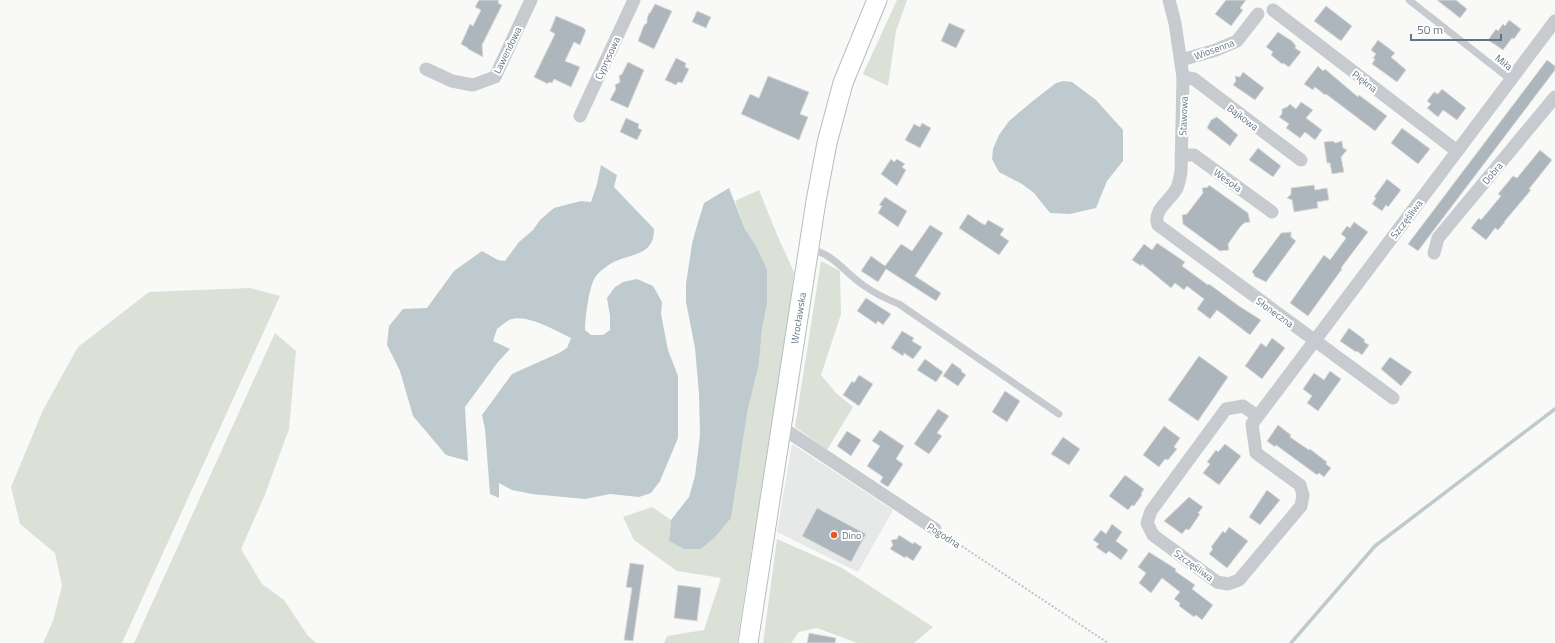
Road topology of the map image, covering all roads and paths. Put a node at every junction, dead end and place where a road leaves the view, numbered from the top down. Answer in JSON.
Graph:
{"nodes":[{"id":1,"x":530,"y":0,"type":"edge"},
{"id":2,"x":634,"y":0,"type":"edge"},
{"id":3,"x":877,"y":0,"type":"edge"},
{"id":4,"x":1169,"y":0,"type":"edge"},
{"id":5,"x":1409,"y":0,"type":"edge"},
{"id":6,"x":1273,"y":10,"type":"dead end"},
{"id":7,"x":1258,"y":14,"type":"dead end"},
{"id":8,"x":1555,"y":21,"type":"edge"},
{"id":9,"x":1181,"y":60,"type":"junction"},
{"id":10,"x":426,"y":69,"type":"dead end"},
{"id":11,"x":1183,"y":77,"type":"junction"},
{"id":12,"x":1511,"y":80,"type":"junction"},
{"id":13,"x":1555,"y":97,"type":"edge"},
{"id":14,"x":580,"y":116,"type":"dead end"},
{"id":15,"x":1457,"y":151,"type":"junction"},
{"id":16,"x":1181,"y":155,"type":"junction"},
{"id":17,"x":1301,"y":160,"type":"dead end"},
{"id":18,"x":1272,"y":212,"type":"dead end"},
{"id":19,"x":1158,"y":225,"type":"joint"},
{"id":20,"x":809,"y":249,"type":"junction"},
{"id":21,"x":1434,"y":253,"type":"dead end"},
{"id":22,"x":1314,"y":340,"type":"junction"},
{"id":23,"x":1393,"y":398,"type":"dead end"},
{"id":24,"x":1059,"y":414,"type":"dead end"},
{"id":25,"x":1257,"y":416,"type":"junction"},
{"id":26,"x":780,"y":428,"type":"junction"},
{"id":27,"x":936,"y":529,"type":"joint"},
{"id":28,"x":748,"y":643,"type":"edge"},
{"id":29,"x":1108,"y":643,"type":"edge"}],
"edges":[{"from":1,"to":10,"type":"street","name":"Lawendowa"},
{"from":2,"to":14,"type":"street","name":"Cyprysowa"},
{"from":3,"to":20,"type":"main road","name":"Wrocławska"},
{"from":4,"to":9,"type":"street","name":"Stawowa"},
{"from":5,"to":12,"type":"lane","name":"Miła"},
{"from":6,"to":15,"type":"street","name":"Piękna"},
{"from":7,"to":9,"type":"street","name":"Wiosenna"},
{"from":8,"to":12,"type":"street","name":"Szczęśliwa"},
{"from":9,"to":11,"type":"street","name":"Stawowa"},
{"from":11,"to":16,"type":"street","name":"Stawowa"},
{"from":11,"to":17,"type":"street","name":"Bajkowa"},
{"from":12,"to":15,"type":"street","name":"Szczęśliwa"},
{"from":13,"to":21,"type":"street","name":"Dobra"},
{"from":15,"to":22,"type":"street","name":"Szczęśliwa"},
{"from":16,"to":18,"type":"street","name":"Wesoła"},
{"from":16,"to":19,"type":"street","name":"Stawowa"},
{"from":19,"to":22,"type":"street","name":"Słoneczna"},
{"from":20,"to":24,"type":"lane"},
{"from":20,"to":26,"type":"main road","name":"Wrocławska"},
{"from":22,"to":23,"type":"street","name":"Słoneczna"},
{"from":22,"to":25,"type":"street","name":"Szczęśliwa"},
{"from":25,"to":25,"type":"street","name":"Szczęśliwa"},
{"from":26,"to":27,"type":"street","name":"Pogodna"},
{"from":26,"to":28,"type":"main road","name":"Wrocławska"},
{"from":27,"to":29,"type":"path","name":"Pogodna"}]}
